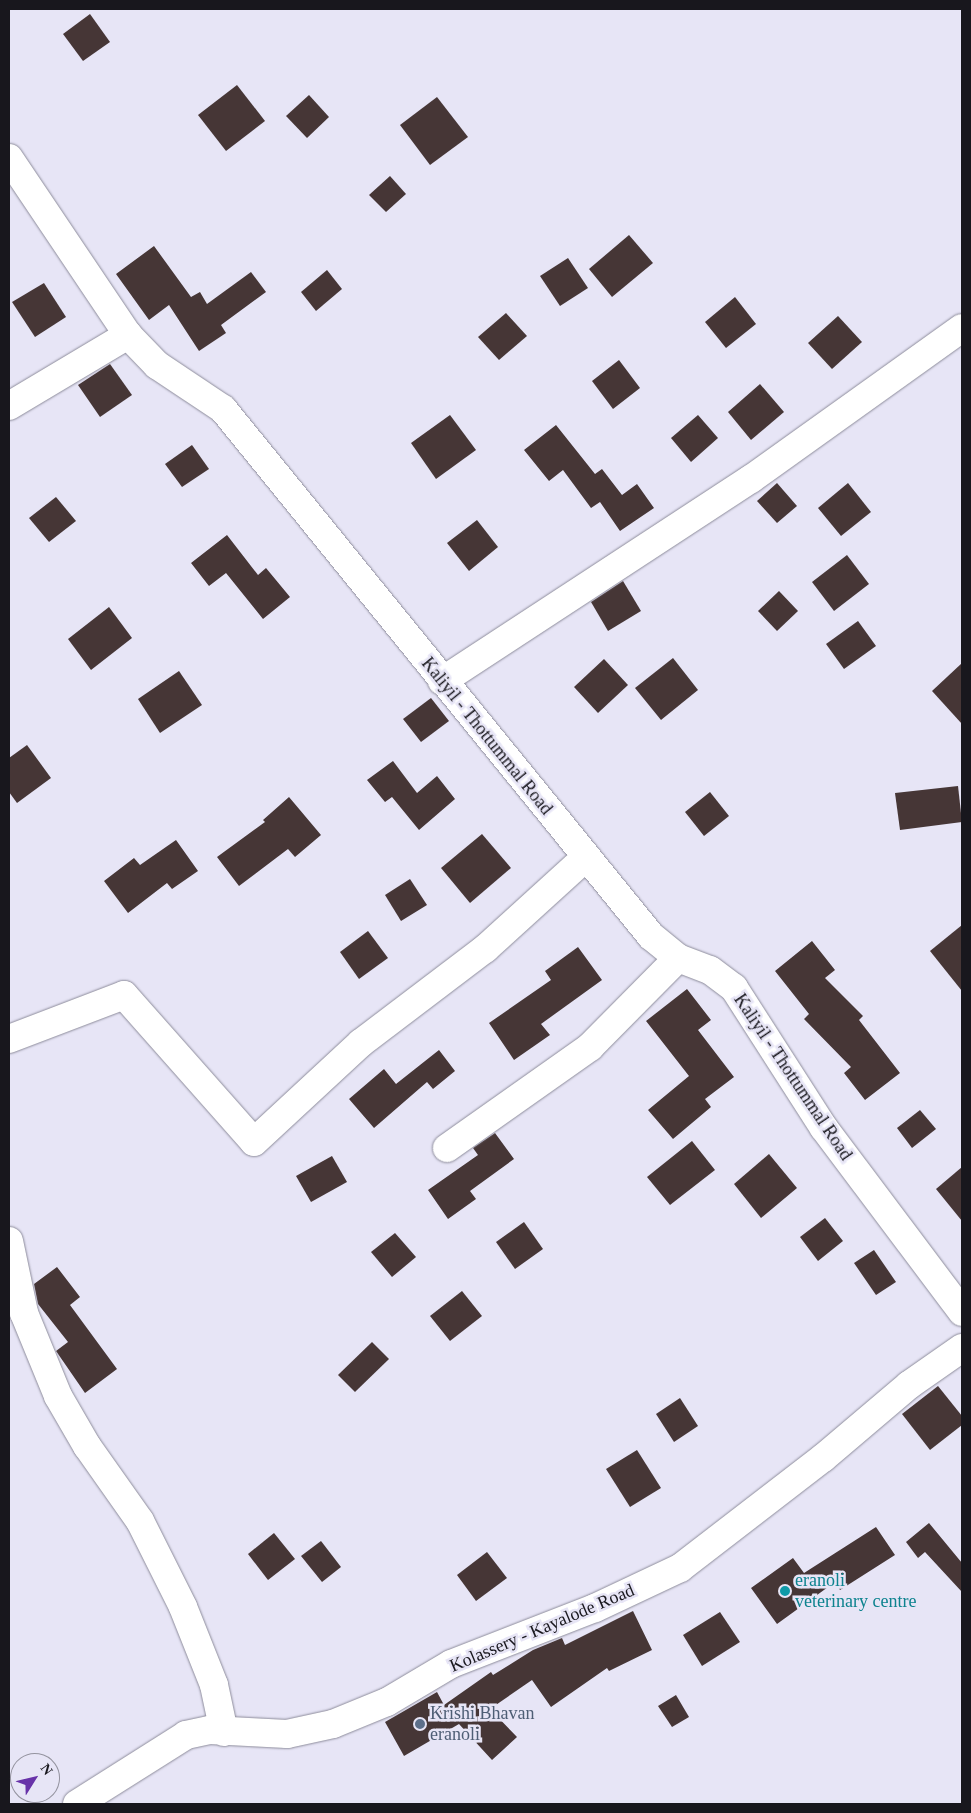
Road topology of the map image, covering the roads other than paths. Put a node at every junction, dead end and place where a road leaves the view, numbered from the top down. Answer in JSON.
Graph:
{"nodes":[{"id":1,"x":9,"y":158,"type":"edge"},
{"id":2,"x":962,"y":328,"type":"edge"},
{"id":3,"x":128,"y":335,"type":"junction"},
{"id":4,"x":9,"y":406,"type":"edge"},
{"id":5,"x":442,"y":681,"type":"junction"},
{"id":6,"x":586,"y":857,"type":"junction"},
{"id":7,"x":678,"y":958,"type":"junction"},
{"id":8,"x":9,"y":1040,"type":"edge"},
{"id":9,"x":447,"y":1148,"type":"dead end"},
{"id":10,"x":9,"y":1241,"type":"edge"},
{"id":11,"x":962,"y":1312,"type":"edge"},
{"id":12,"x":962,"y":1348,"type":"edge"},
{"id":13,"x":224,"y":1732,"type":"junction"},
{"id":14,"x":77,"y":1804,"type":"edge"}],
"edges":[{"from":1,"to":3,"type":"main road","name":"Kaliyil - Thottummal Road"},
{"from":2,"to":5,"type":"main road"},
{"from":3,"to":4,"type":"main road"},
{"from":3,"to":5,"type":"main road","name":"Kaliyil - Thottummal Road"},
{"from":5,"to":6,"type":"main road","name":"Kaliyil - Thottummal Road"},
{"from":6,"to":7,"type":"main road","name":"Kaliyil - Thottummal Road"},
{"from":6,"to":8,"type":"main road"},
{"from":7,"to":9,"type":"main road"},
{"from":7,"to":11,"type":"main road","name":"Kaliyil - Thottummal Road"},
{"from":10,"to":13,"type":"main road"},
{"from":12,"to":13,"type":"main road","name":"Kolassery - Kayalode Road"},
{"from":13,"to":14,"type":"main road","name":"Kolassery - Kayalode Road"}]}
